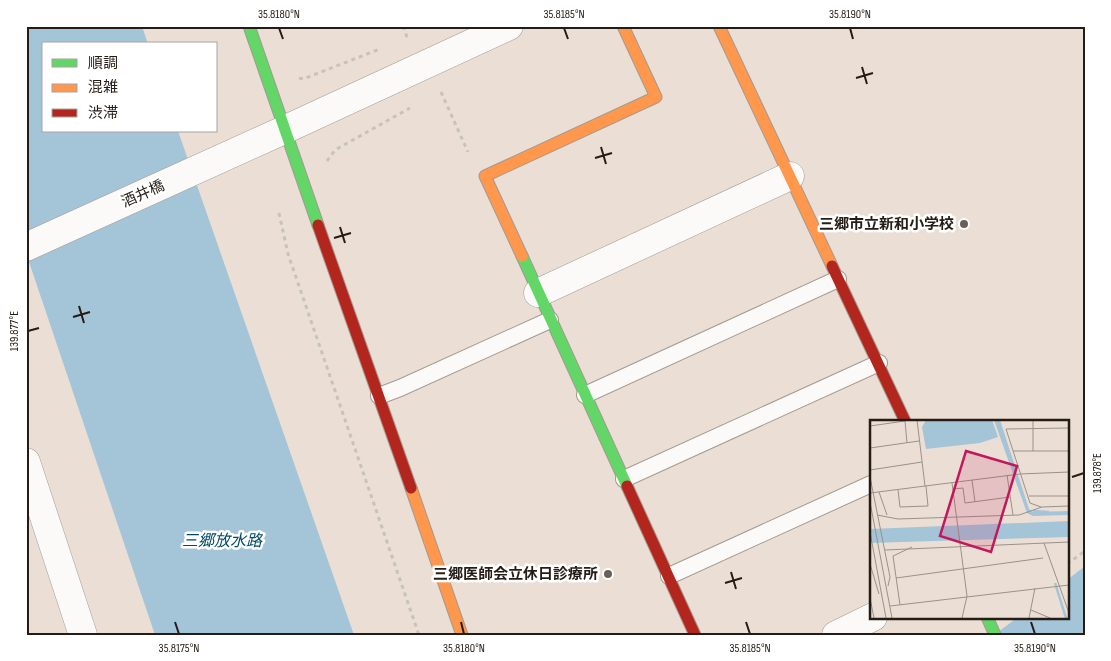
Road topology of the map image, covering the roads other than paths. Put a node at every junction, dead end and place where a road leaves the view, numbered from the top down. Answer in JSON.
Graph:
{"nodes":[{"id":1,"x":249,"y":26,"type":"edge"},
{"id":2,"x":509,"y":26,"type":"edge"},
{"id":3,"x":623,"y":26,"type":"edge"},
{"id":4,"x":719,"y":26,"type":"edge"},
{"id":5,"x":284,"y":130,"type":"junction"},
{"id":6,"x":790,"y":176,"type":"junction"},
{"id":7,"x":26,"y":246,"type":"edge"},
{"id":8,"x":838,"y":279,"type":"junction"},
{"id":9,"x":538,"y":293,"type":"junction"},
{"id":10,"x":550,"y":320,"type":"junction"},
{"id":11,"x":879,"y":364,"type":"junction"},
{"id":12,"x":380,"y":396,"type":"junction"},
{"id":13,"x":585,"y":396,"type":"junction"},
{"id":14,"x":904,"y":420,"type":"edge"},
{"id":15,"x":26,"y":462,"type":"edge"},
{"id":16,"x":624,"y":478,"type":"junction"},
{"id":17,"x":870,"y":484,"type":"edge"},
{"id":18,"x":669,"y":576,"type":"junction"},
{"id":19,"x":871,"y":618,"type":"edge"},
{"id":20,"x":989,"y":620,"type":"edge"},
{"id":21,"x":83,"y":635,"type":"edge"},
{"id":22,"x":462,"y":635,"type":"edge"},
{"id":23,"x":695,"y":635,"type":"edge"},
{"id":24,"x":836,"y":635,"type":"edge"},
{"id":25,"x":995,"y":635,"type":"edge"}],
"edges":[{"from":1,"to":5,"type":"street"},
{"from":2,"to":5,"type":"street","name":"酒井橋"},
{"from":3,"to":9,"type":"street"},
{"from":4,"to":6,"type":"street"},
{"from":5,"to":7,"type":"street","name":"酒井橋"},
{"from":5,"to":12,"type":"street"},
{"from":6,"to":8,"type":"street"},
{"from":6,"to":9,"type":"street"},
{"from":8,"to":11,"type":"street"},
{"from":8,"to":13,"type":"lane"},
{"from":9,"to":10,"type":"street"},
{"from":10,"to":12,"type":"lane"},
{"from":10,"to":13,"type":"street"},
{"from":11,"to":14,"type":"street"},
{"from":11,"to":16,"type":"lane"},
{"from":12,"to":22,"type":"street"},
{"from":13,"to":16,"type":"street"},
{"from":15,"to":21,"type":"street"},
{"from":16,"to":18,"type":"street"},
{"from":17,"to":18,"type":"lane"},
{"from":18,"to":23,"type":"street"},
{"from":19,"to":24,"type":"street"},
{"from":20,"to":25,"type":"street"}]}
